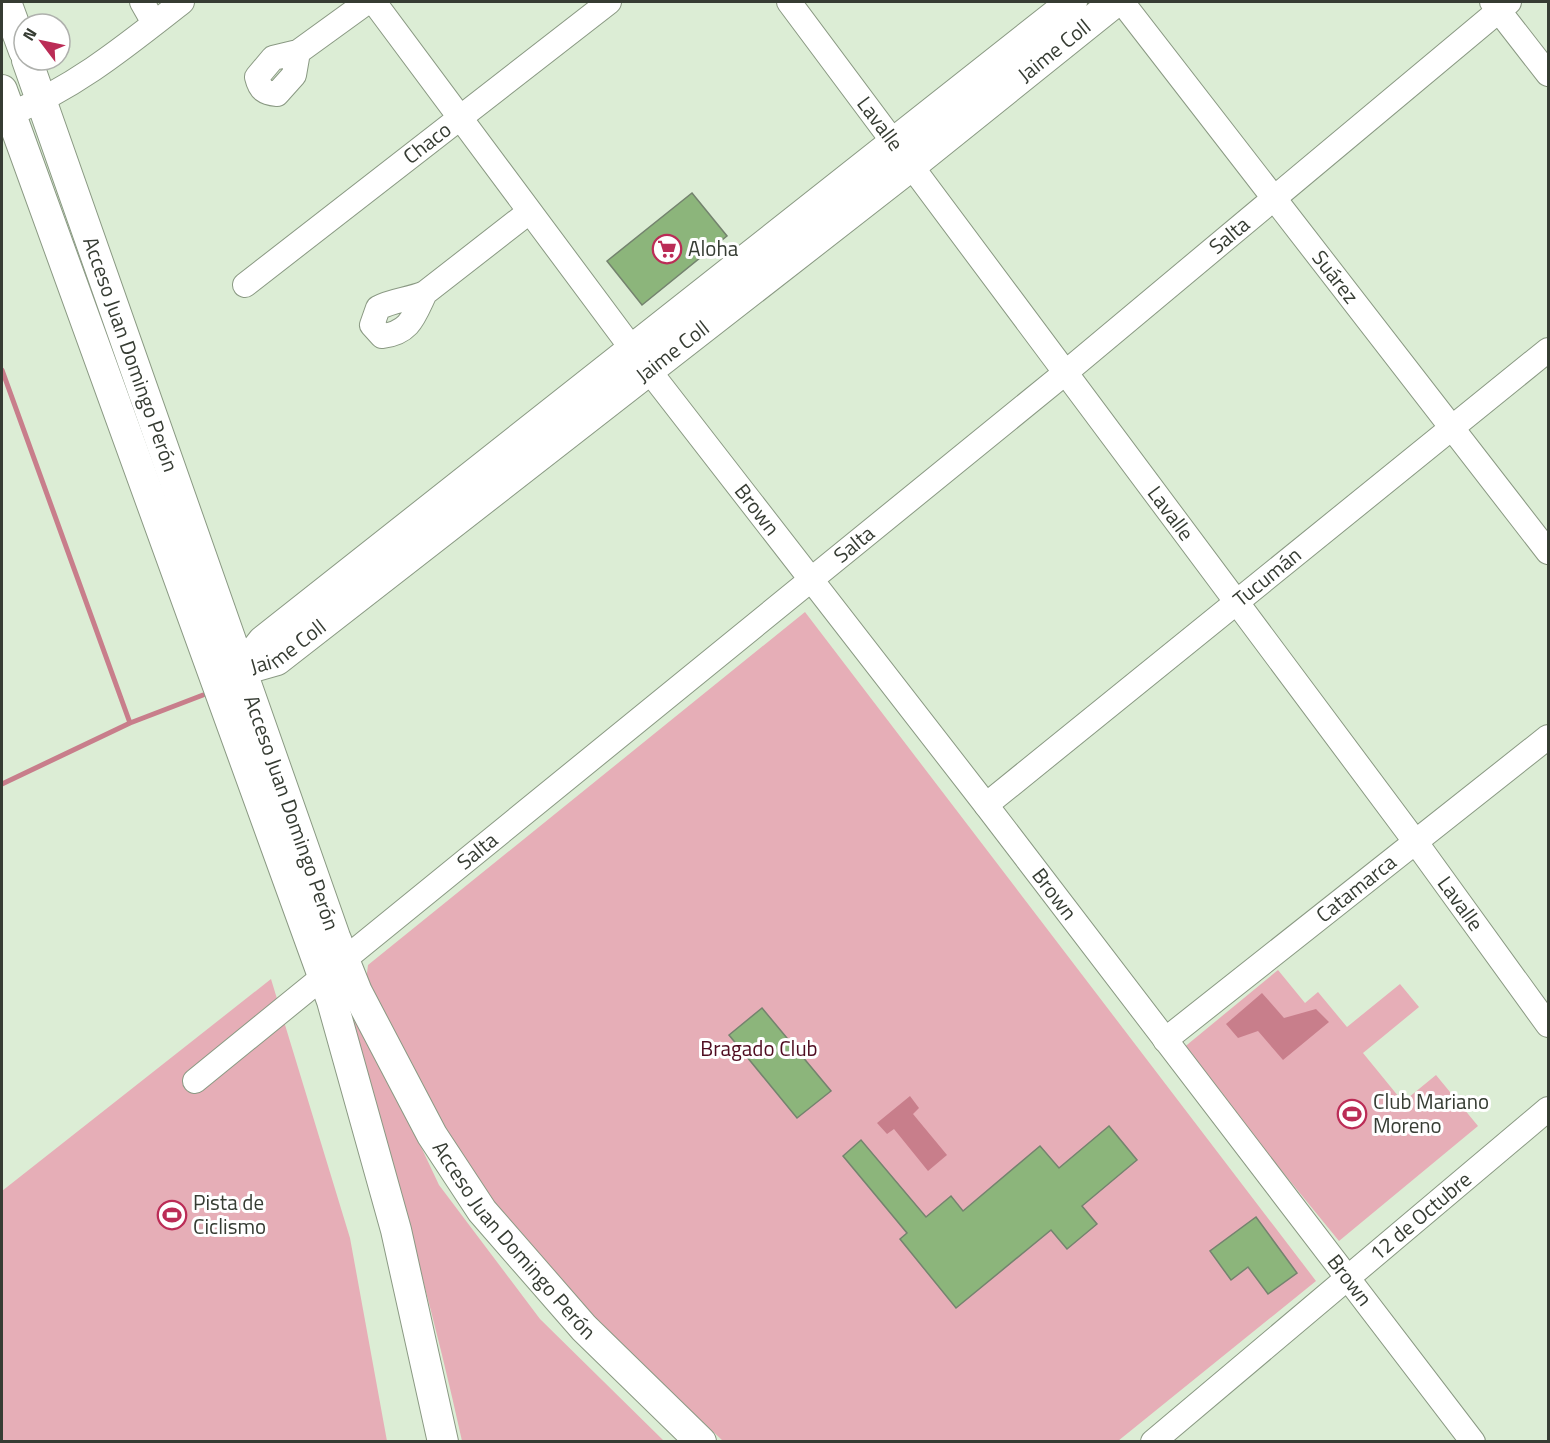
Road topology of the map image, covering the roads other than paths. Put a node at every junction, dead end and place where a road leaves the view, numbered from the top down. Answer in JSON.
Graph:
{"nodes":[{"id":1,"x":6,"y":2,"type":"edge"},
{"id":2,"x":142,"y":2,"type":"edge"},
{"id":3,"x":182,"y":2,"type":"edge"},
{"id":4,"x":367,"y":2,"type":"edge"},
{"id":5,"x":374,"y":2,"type":"edge"},
{"id":6,"x":609,"y":2,"type":"edge"},
{"id":7,"x":789,"y":2,"type":"edge"},
{"id":8,"x":1072,"y":2,"type":"edge"},
{"id":9,"x":1115,"y":2,"type":"edge"},
{"id":10,"x":1122,"y":2,"type":"edge"},
{"id":11,"x":1500,"y":4,"type":"edge"},
{"id":12,"x":12,"y":18,"type":"edge"},
{"id":13,"x":154,"y":23,"type":"junction"},
{"id":14,"x":297,"y":52,"type":"dead end"},
{"id":15,"x":31,"y":72,"type":"edge"},
{"id":16,"x":1548,"y":74,"type":"edge"},
{"id":17,"x":42,"y":101,"type":"junction"},
{"id":18,"x":6,"y":102,"type":"edge"},
{"id":19,"x":459,"y":117,"type":"junction"},
{"id":20,"x":903,"y":154,"type":"junction"},
{"id":21,"x":1274,"y":200,"type":"junction"},
{"id":22,"x":529,"y":212,"type":"junction"},
{"id":23,"x":245,"y":285,"type":"dead end"},
{"id":24,"x":425,"y":293,"type":"dead end"},
{"id":25,"x":1548,"y":350,"type":"edge"},
{"id":26,"x":641,"y":361,"type":"junction"},
{"id":27,"x":1065,"y":373,"type":"junction"},
{"id":28,"x":1453,"y":425,"type":"junction"},
{"id":29,"x":1548,"y":552,"type":"edge"},
{"id":30,"x":811,"y":578,"type":"junction"},
{"id":31,"x":1235,"y":603,"type":"junction"},
{"id":32,"x":242,"y":670,"type":"junction"},
{"id":33,"x":219,"y":688,"type":"junction"},
{"id":34,"x":1548,"y":737,"type":"edge"},
{"id":35,"x":986,"y":805,"type":"junction"},
{"id":36,"x":1417,"y":844,"type":"junction"},
{"id":37,"x":333,"y":970,"type":"junction"},
{"id":38,"x":1548,"y":1025,"type":"edge"},
{"id":39,"x":1165,"y":1040,"type":"junction"},
{"id":40,"x":195,"y":1081,"type":"dead end"},
{"id":41,"x":1548,"y":1109,"type":"edge"},
{"id":42,"x":1348,"y":1279,"type":"junction"},
{"id":43,"x":443,"y":1442,"type":"edge"},
{"id":44,"x":701,"y":1442,"type":"edge"},
{"id":45,"x":1154,"y":1442,"type":"edge"},
{"id":46,"x":1473,"y":1442,"type":"edge"}],
"edges":[{"from":1,"to":12,"type":"main road"},
{"from":2,"to":13,"type":"street"},
{"from":3,"to":13,"type":"street"},
{"from":4,"to":14,"type":"street"},
{"from":5,"to":19,"type":"street","name":"Brown"},
{"from":6,"to":19,"type":"street","name":"Chaco"},
{"from":7,"to":20,"type":"street","name":"Lavalle"},
{"from":8,"to":20,"type":"main road","name":"Jaime Coll"},
{"from":9,"to":20,"type":"main road","name":"Jaime Coll"},
{"from":10,"to":21,"type":"street","name":"Suárez"},
{"from":11,"to":16,"type":"street"},
{"from":11,"to":21,"type":"street","name":"Salta"},
{"from":13,"to":17,"type":"street"},
{"from":15,"to":17,"type":"main road","name":"Acceso Juan Domingo Perón"},
{"from":17,"to":18,"type":"street"},
{"from":17,"to":32,"type":"main road","name":"Acceso Juan Domingo Perón"},
{"from":18,"to":33,"type":"main road","name":"Acceso Juan Domingo Perón"},
{"from":19,"to":22,"type":"street","name":"Brown"},
{"from":19,"to":23,"type":"street","name":"Chaco"},
{"from":20,"to":26,"type":"main road","name":"Jaime Coll"},
{"from":20,"to":27,"type":"street","name":"Lavalle"},
{"from":21,"to":27,"type":"street","name":"Salta"},
{"from":21,"to":28,"type":"street","name":"Suárez"},
{"from":22,"to":24,"type":"street"},
{"from":22,"to":26,"type":"street","name":"Brown"},
{"from":25,"to":28,"type":"street","name":"Tucumán"},
{"from":26,"to":30,"type":"street","name":"Brown"},
{"from":26,"to":32,"type":"main road","name":"Jaime Coll"},
{"from":27,"to":30,"type":"street","name":"Salta"},
{"from":27,"to":31,"type":"street","name":"Lavalle"},
{"from":28,"to":29,"type":"street","name":"Suárez"},
{"from":28,"to":31,"type":"street","name":"Tucumán"},
{"from":30,"to":35,"type":"street","name":"Brown"},
{"from":30,"to":37,"type":"street","name":"Salta"},
{"from":31,"to":35,"type":"street","name":"Tucumán"},
{"from":31,"to":36,"type":"street","name":"Lavalle"},
{"from":32,"to":33,"type":"main road"},
{"from":32,"to":37,"type":"main road","name":"Acceso Juan Domingo Perón"},
{"from":33,"to":37,"type":"main road","name":"Acceso Juan Domingo Perón"},
{"from":34,"to":36,"type":"street","name":"Catamarca"},
{"from":35,"to":39,"type":"street","name":"Brown"},
{"from":36,"to":38,"type":"street","name":"Lavalle"},
{"from":36,"to":39,"type":"street","name":"Catamarca"},
{"from":37,"to":40,"type":"street","name":"Salta"},
{"from":37,"to":43,"type":"main road","name":"Acceso Juan Domingo Perón"},
{"from":37,"to":44,"type":"main road","name":"Acceso Juan Domingo Perón"},
{"from":39,"to":42,"type":"street","name":"Brown"},
{"from":41,"to":42,"type":"street","name":"12 de Octubre"},
{"from":42,"to":45,"type":"street","name":"12 de Octubre"},
{"from":42,"to":46,"type":"street","name":"Brown"}]}
